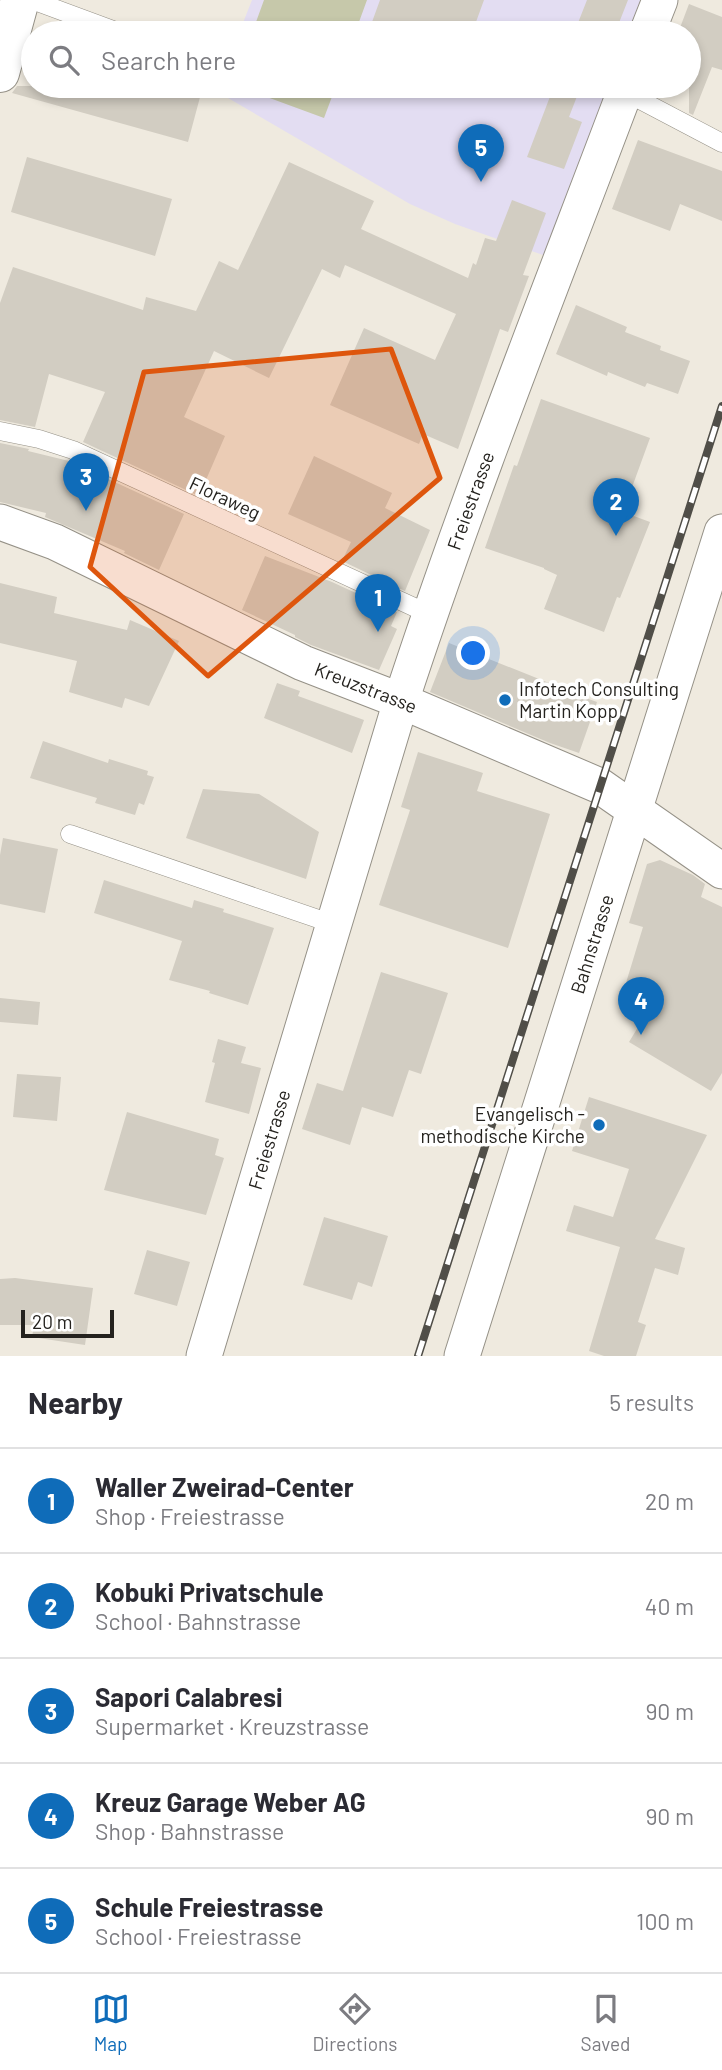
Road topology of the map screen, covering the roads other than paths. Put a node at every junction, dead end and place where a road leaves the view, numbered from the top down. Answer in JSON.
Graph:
{"nodes":[{"id":1,"x":20,"y":0,"type":"edge"},
{"id":2,"x":32,"y":0,"type":"edge"},
{"id":3,"x":660,"y":0,"type":"edge"},
{"id":4,"x":89,"y":21,"type":"edge"},
{"id":5,"x":652,"y":21,"type":"edge"},
{"id":6,"x":0,"y":73,"type":"edge"},
{"id":7,"x":623,"y":98,"type":"edge"},
{"id":8,"x":642,"y":98,"type":"edge"},
{"id":9,"x":722,"y":143,"type":"edge"},
{"id":10,"x":0,"y":431,"type":"edge"},
{"id":11,"x":0,"y":522,"type":"edge"},
{"id":12,"x":722,"y":532,"type":"edge"},
{"id":13,"x":429,"y":614,"type":"junction"},
{"id":14,"x":401,"y":701,"type":"junction"},
{"id":15,"x":635,"y":813,"type":"junction"},
{"id":16,"x":70,"y":834,"type":"dead end"},
{"id":17,"x":722,"y":871,"type":"edge"},
{"id":18,"x":333,"y":924,"type":"junction"},
{"id":19,"x":204,"y":1356,"type":"edge"},
{"id":20,"x":462,"y":1356,"type":"edge"}],
"edges":[{"from":1,"to":6,"type":"main road"},
{"from":2,"to":4,"type":"lane"},
{"from":3,"to":5,"type":"street"},
{"from":7,"to":13,"type":"street","name":"Freiestrasse"},
{"from":8,"to":9,"type":"lane"},
{"from":10,"to":13,"type":"lane","name":"Floraweg"},
{"from":11,"to":14,"type":"street","name":"Kreuzstrasse"},
{"from":12,"to":15,"type":"street","name":"Bahnstrasse"},
{"from":13,"to":14,"type":"street","name":"Freiestrasse"},
{"from":14,"to":15,"type":"street","name":"Kreuzstrasse"},
{"from":14,"to":18,"type":"street","name":"Freiestrasse"},
{"from":15,"to":17,"type":"street","name":"Kreuzstrasse"},
{"from":15,"to":20,"type":"street","name":"Bahnstrasse"},
{"from":16,"to":18,"type":"lane"},
{"from":18,"to":19,"type":"street","name":"Freiestrasse"}]}
